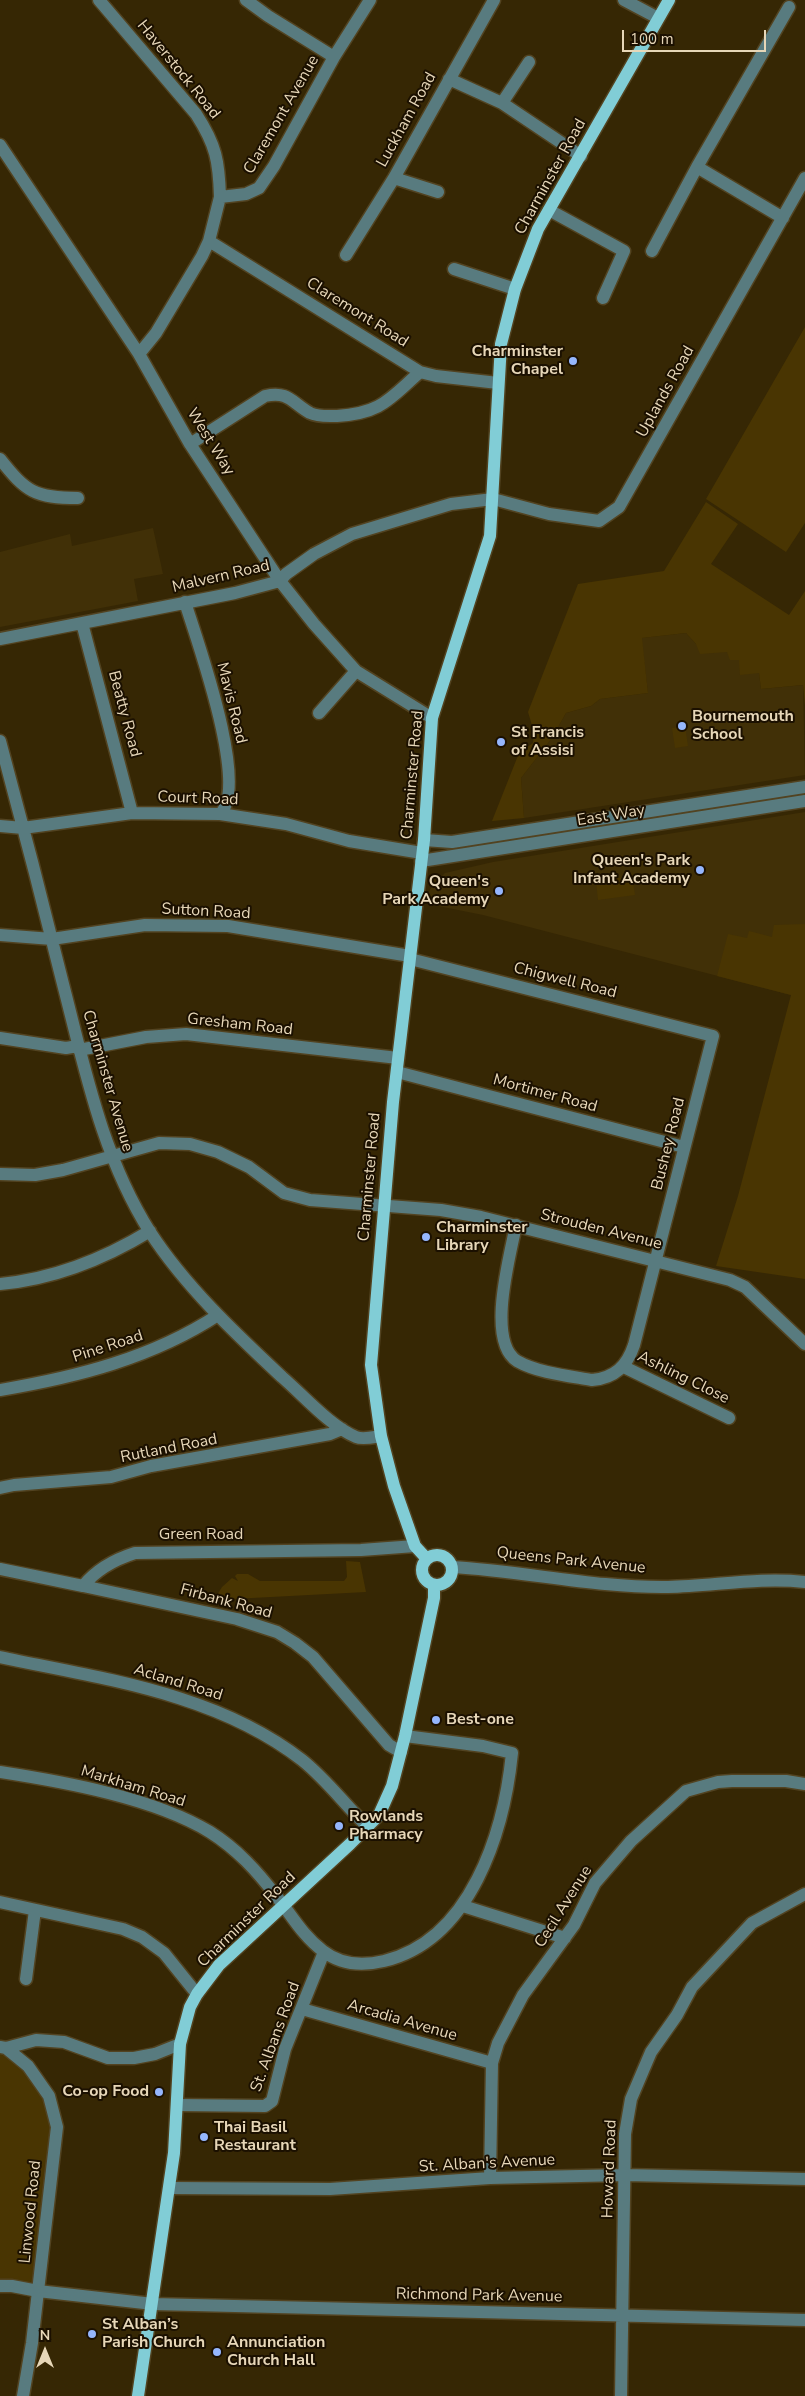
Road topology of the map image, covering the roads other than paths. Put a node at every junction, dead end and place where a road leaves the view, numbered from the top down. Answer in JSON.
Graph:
{"nodes":[{"id":1,"x":99,"y":0,"type":"edge"},
{"id":2,"x":246,"y":0,"type":"edge"},
{"id":3,"x":370,"y":0,"type":"edge"},
{"id":4,"x":494,"y":0,"type":"edge"},
{"id":5,"x":624,"y":0,"type":"edge"},
{"id":6,"x":669,"y":0,"type":"edge"},
{"id":7,"x":788,"y":7,"type":"dead end"},
{"id":8,"x":658,"y":18,"type":"junction"},
{"id":9,"x":334,"y":57,"type":"junction"},
{"id":10,"x":529,"y":62,"type":"dead end"},
{"id":11,"x":449,"y":78,"type":"junction"},
{"id":12,"x":502,"y":103,"type":"junction"},
{"id":13,"x":0,"y":145,"type":"edge"},
{"id":14,"x":581,"y":156,"type":"junction"},
{"id":15,"x":697,"y":166,"type":"junction"},
{"id":16,"x":394,"y":178,"type":"junction"},
{"id":17,"x":805,"y":178,"type":"edge"},
{"id":18,"x":438,"y":192,"type":"dead end"},
{"id":19,"x":220,"y":197,"type":"junction"},
{"id":20,"x":549,"y":210,"type":"junction"},
{"id":21,"x":783,"y":218,"type":"junction"},
{"id":22,"x":209,"y":241,"type":"junction"},
{"id":23,"x":652,"y":251,"type":"dead end"},
{"id":24,"x":346,"y":255,"type":"dead end"},
{"id":25,"x":454,"y":269,"type":"dead end"},
{"id":26,"x":515,"y":289,"type":"junction"},
{"id":27,"x":603,"y":298,"type":"dead end"},
{"id":28,"x":139,"y":354,"type":"junction"},
{"id":29,"x":420,"y":372,"type":"junction"},
{"id":30,"x":498,"y":383,"type":"junction"},
{"id":31,"x":190,"y":444,"type":"junction"},
{"id":32,"x":0,"y":459,"type":"edge"},
{"id":33,"x":78,"y":498,"type":"dead end"},
{"id":34,"x":493,"y":499,"type":"junction"},
{"id":35,"x":280,"y":581,"type":"junction"},
{"id":36,"x":185,"y":602,"type":"junction"},
{"id":37,"x":82,"y":623,"type":"junction"},
{"id":38,"x":0,"y":639,"type":"edge"},
{"id":39,"x":356,"y":671,"type":"junction"},
{"id":40,"x":318,"y":713,"type":"dead end"},
{"id":41,"x":432,"y":718,"type":"junction"},
{"id":42,"x":0,"y":742,"type":"edge"},
{"id":43,"x":805,"y":787,"type":"edge"},
{"id":44,"x":805,"y":801,"type":"edge"},
{"id":45,"x":132,"y":813,"type":"junction"},
{"id":46,"x":220,"y":814,"type":"junction"},
{"id":47,"x":0,"y":826,"type":"edge"},
{"id":48,"x":23,"y":828,"type":"junction"},
{"id":49,"x":422,"y":851,"type":"junction"},
{"id":50,"x":0,"y":935,"type":"edge"},
{"id":51,"x":52,"y":939,"type":"junction"},
{"id":52,"x":410,"y":957,"type":"junction"},
{"id":53,"x":713,"y":1036,"type":"joint"},
{"id":54,"x":0,"y":1038,"type":"edge"},
{"id":55,"x":79,"y":1048,"type":"junction"},
{"id":56,"x":398,"y":1058,"type":"junction"},
{"id":57,"x":397,"y":1072,"type":"junction"},
{"id":58,"x":684,"y":1147,"type":"junction"},
{"id":59,"x":112,"y":1158,"type":"junction"},
{"id":60,"x":0,"y":1174,"type":"edge"},
{"id":61,"x":386,"y":1205,"type":"junction"},
{"id":62,"x":516,"y":1225,"type":"junction"},
{"id":63,"x":150,"y":1231,"type":"junction"},
{"id":64,"x":656,"y":1260,"type":"junction"},
{"id":65,"x":0,"y":1284,"type":"edge"},
{"id":66,"x":218,"y":1315,"type":"junction"},
{"id":67,"x":805,"y":1344,"type":"edge"},
{"id":68,"x":624,"y":1367,"type":"junction"},
{"id":69,"x":0,"y":1390,"type":"edge"},
{"id":70,"x":729,"y":1418,"type":"dead end"},
{"id":71,"x":342,"y":1429,"type":"junction"},
{"id":72,"x":381,"y":1436,"type":"junction"},
{"id":73,"x":0,"y":1488,"type":"edge"},
{"id":74,"x":415,"y":1546,"type":"junction"},
{"id":75,"x":427,"y":1559,"type":"junction"},
{"id":76,"x":452,"y":1567,"type":"junction"},
{"id":77,"x":0,"y":1568,"type":"edge"},
{"id":78,"x":805,"y":1582,"type":"edge"},
{"id":79,"x":434,"y":1585,"type":"junction"},
{"id":80,"x":83,"y":1586,"type":"junction"},
{"id":81,"x":0,"y":1657,"type":"edge"},
{"id":82,"x":405,"y":1736,"type":"junction"},
{"id":83,"x":401,"y":1752,"type":"junction"},
{"id":84,"x":0,"y":1772,"type":"edge"},
{"id":85,"x":805,"y":1784,"type":"edge"},
{"id":86,"x":368,"y":1827,"type":"junction"},
{"id":87,"x":805,"y":1894,"type":"edge"},
{"id":88,"x":0,"y":1902,"type":"edge"},
{"id":89,"x":463,"y":1906,"type":"junction"},
{"id":90,"x":283,"y":1907,"type":"junction"},
{"id":91,"x":35,"y":1910,"type":"junction"},
{"id":92,"x":565,"y":1938,"type":"junction"},
{"id":93,"x":324,"y":1952,"type":"junction"},
{"id":94,"x":26,"y":1979,"type":"dead end"},
{"id":95,"x":197,"y":1994,"type":"junction"},
{"id":96,"x":302,"y":2009,"type":"junction"},
{"id":97,"x":180,"y":2044,"type":"junction"},
{"id":98,"x":3,"y":2048,"type":"edge"},
{"id":99,"x":492,"y":2063,"type":"junction"},
{"id":100,"x":178,"y":2105,"type":"junction"},
{"id":101,"x":625,"y":2175,"type":"junction"},
{"id":102,"x":490,"y":2178,"type":"junction"},
{"id":103,"x":805,"y":2179,"type":"edge"},
{"id":104,"x":170,"y":2188,"type":"junction"},
{"id":105,"x":0,"y":2286,"type":"edge"},
{"id":106,"x":38,"y":2291,"type":"junction"},
{"id":107,"x":153,"y":2304,"type":"junction"},
{"id":108,"x":622,"y":2316,"type":"junction"},
{"id":109,"x":805,"y":2320,"type":"edge"},
{"id":110,"x":23,"y":2396,"type":"edge"},
{"id":111,"x":138,"y":2396,"type":"edge"},
{"id":112,"x":621,"y":2396,"type":"edge"}],
"edges":[{"from":1,"to":19,"type":"street","name":"Haverstock Road"},
{"from":2,"to":9,"type":"street"},
{"from":3,"to":9,"type":"street","name":"Claremont Avenue"},
{"from":4,"to":11,"type":"street","name":"Luckham Road"},
{"from":5,"to":8,"type":"street"},
{"from":6,"to":8,"type":"main road","name":"Charminster Road"},
{"from":7,"to":15,"type":"street"},
{"from":8,"to":14,"type":"main road","name":"Charminster Road"},
{"from":9,"to":19,"type":"street","name":"Claremont Avenue"},
{"from":10,"to":12,"type":"street"},
{"from":11,"to":12,"type":"street"},
{"from":11,"to":16,"type":"street","name":"Luckham Road"},
{"from":12,"to":14,"type":"street"},
{"from":13,"to":28,"type":"street","name":"West Way"},
{"from":14,"to":20,"type":"main road","name":"Charminster Road"},
{"from":15,"to":21,"type":"street"},
{"from":15,"to":23,"type":"street"},
{"from":16,"to":18,"type":"street"},
{"from":16,"to":24,"type":"street","name":"Luckham Road"},
{"from":17,"to":21,"type":"street","name":"Uplands Road"},
{"from":19,"to":22,"type":"street"},
{"from":20,"to":26,"type":"main road","name":"Charminster Road"},
{"from":20,"to":27,"type":"street"},
{"from":21,"to":34,"type":"street","name":"Uplands Road"},
{"from":22,"to":28,"type":"street"},
{"from":22,"to":29,"type":"street","name":"Claremont Road"},
{"from":25,"to":26,"type":"street"},
{"from":26,"to":30,"type":"main road","name":"Charminster Road"},
{"from":28,"to":31,"type":"street","name":"West Way"},
{"from":29,"to":30,"type":"street","name":"Claremont Road"},
{"from":29,"to":31,"type":"street"},
{"from":30,"to":34,"type":"main road","name":"Charminster Road"},
{"from":31,"to":35,"type":"street","name":"West Way"},
{"from":32,"to":33,"type":"street"},
{"from":34,"to":35,"type":"street","name":"Malvern Road"},
{"from":34,"to":41,"type":"main road","name":"Charminster Road"},
{"from":35,"to":36,"type":"street","name":"Malvern Road"},
{"from":35,"to":39,"type":"street","name":"West Way"},
{"from":36,"to":37,"type":"street","name":"Malvern Road"},
{"from":36,"to":46,"type":"street","name":"Mavis Road"},
{"from":37,"to":38,"type":"street","name":"Malvern Road"},
{"from":37,"to":45,"type":"street","name":"Beatty Road"},
{"from":39,"to":40,"type":"street"},
{"from":39,"to":41,"type":"street","name":"West Way"},
{"from":41,"to":49,"type":"main road","name":"Charminster Road"},
{"from":42,"to":48,"type":"street","name":"Charminster Avenue"},
{"from":43,"to":49,"type":"street","name":"East Way"},
{"from":44,"to":49,"type":"street","name":"East Way"},
{"from":45,"to":46,"type":"street","name":"Court Road"},
{"from":45,"to":48,"type":"street","name":"Court Road"},
{"from":46,"to":49,"type":"street","name":"Court Road"},
{"from":47,"to":48,"type":"street","name":"Court Road"},
{"from":48,"to":51,"type":"street","name":"Charminster Avenue"},
{"from":49,"to":52,"type":"main road","name":"Charminster Road"},
{"from":50,"to":51,"type":"street","name":"Sutton Road"},
{"from":51,"to":52,"type":"street","name":"Sutton Road"},
{"from":51,"to":55,"type":"street","name":"Charminster Avenue"},
{"from":52,"to":53,"type":"street","name":"Chigwell Road"},
{"from":52,"to":56,"type":"main road","name":"Charminster Road"},
{"from":53,"to":58,"type":"street","name":"Bushey Road"},
{"from":54,"to":55,"type":"street","name":"Gresham Road"},
{"from":55,"to":56,"type":"street","name":"Gresham Road"},
{"from":55,"to":59,"type":"street","name":"Charminster Avenue"},
{"from":56,"to":57,"type":"main road","name":"Charminster Road"},
{"from":57,"to":58,"type":"street","name":"Mortimer Road"},
{"from":57,"to":61,"type":"main road","name":"Charminster Road"},
{"from":58,"to":64,"type":"street","name":"Bushey Road"},
{"from":59,"to":60,"type":"street","name":"Strouden Avenue"},
{"from":59,"to":61,"type":"street","name":"Strouden Avenue"},
{"from":59,"to":63,"type":"street","name":"Charminster Avenue"},
{"from":61,"to":62,"type":"street","name":"Strouden Avenue"},
{"from":61,"to":72,"type":"main road","name":"Charminster Road"},
{"from":62,"to":64,"type":"street","name":"Strouden Avenue"},
{"from":62,"to":68,"type":"street"},
{"from":63,"to":65,"type":"street"},
{"from":63,"to":66,"type":"street","name":"Charminster Avenue"},
{"from":64,"to":67,"type":"street","name":"Strouden Avenue"},
{"from":64,"to":68,"type":"street","name":"Bushey Road"},
{"from":66,"to":69,"type":"street","name":"Pine Road"},
{"from":66,"to":71,"type":"street","name":"Charminster Avenue"},
{"from":68,"to":70,"type":"street","name":"Ashling Close"},
{"from":71,"to":72,"type":"street","name":"Charminster Avenue"},
{"from":71,"to":73,"type":"street","name":"Rutland Road"},
{"from":72,"to":74,"type":"main road","name":"Charminster Road"},
{"from":74,"to":75,"type":"main road","name":"Charminster Road"},
{"from":74,"to":80,"type":"street","name":"Green Road"},
{"from":75,"to":76,"type":"main road"},
{"from":75,"to":79,"type":"main road"},
{"from":76,"to":78,"type":"street","name":"Queens Park Avenue"},
{"from":76,"to":79,"type":"main road"},
{"from":77,"to":80,"type":"street"},
{"from":79,"to":82,"type":"main road","name":"Charminster Road"},
{"from":80,"to":83,"type":"street","name":"Firbank Road"},
{"from":81,"to":86,"type":"street","name":"Acland Road"},
{"from":82,"to":83,"type":"main road","name":"Charminster Road"},
{"from":82,"to":89,"type":"street","name":"Markham Road"},
{"from":83,"to":86,"type":"main road","name":"Charminster Road"},
{"from":84,"to":90,"type":"street","name":"Markham Road"},
{"from":85,"to":92,"type":"street","name":"Cecil Avenue"},
{"from":86,"to":90,"type":"main road","name":"Charminster Road"},
{"from":87,"to":101,"type":"street","name":"Howard Road"},
{"from":88,"to":91,"type":"street"},
{"from":89,"to":92,"type":"street"},
{"from":89,"to":93,"type":"street","name":"Markham Road"},
{"from":90,"to":93,"type":"street","name":"Markham Road"},
{"from":90,"to":95,"type":"main road","name":"Charminster Road"},
{"from":91,"to":94,"type":"street"},
{"from":91,"to":95,"type":"street"},
{"from":92,"to":99,"type":"street","name":"Cecil Avenue"},
{"from":93,"to":96,"type":"street","name":"St. Albans Road"},
{"from":95,"to":97,"type":"main road","name":"Charminster Road"},
{"from":96,"to":99,"type":"street","name":"Arcadia Avenue"},
{"from":96,"to":100,"type":"street","name":"St. Albans Road"},
{"from":97,"to":98,"type":"street"},
{"from":97,"to":100,"type":"main road","name":"Charminster Road"},
{"from":98,"to":106,"type":"street","name":"Linwood Road"},
{"from":99,"to":102,"type":"street","name":"Cecil Avenue"},
{"from":100,"to":104,"type":"main road","name":"Charminster Road"},
{"from":101,"to":102,"type":"street","name":"St. Alban's Avenue"},
{"from":101,"to":103,"type":"street","name":"St. Alban's Avenue"},
{"from":101,"to":108,"type":"street","name":"Howard Road"},
{"from":102,"to":104,"type":"street","name":"St. Alban's Avenue"},
{"from":104,"to":107,"type":"main road","name":"Charminster Road"},
{"from":105,"to":106,"type":"street","name":"Richmond Park Avenue"},
{"from":106,"to":107,"type":"street","name":"Richmond Park Avenue"},
{"from":106,"to":110,"type":"street","name":"Linwood Road"},
{"from":107,"to":108,"type":"street","name":"Richmond Park Avenue"},
{"from":107,"to":111,"type":"main road","name":"Charminster Road"},
{"from":108,"to":109,"type":"street","name":"Richmond Park Avenue"},
{"from":108,"to":112,"type":"street","name":"Howard Road"}]}
